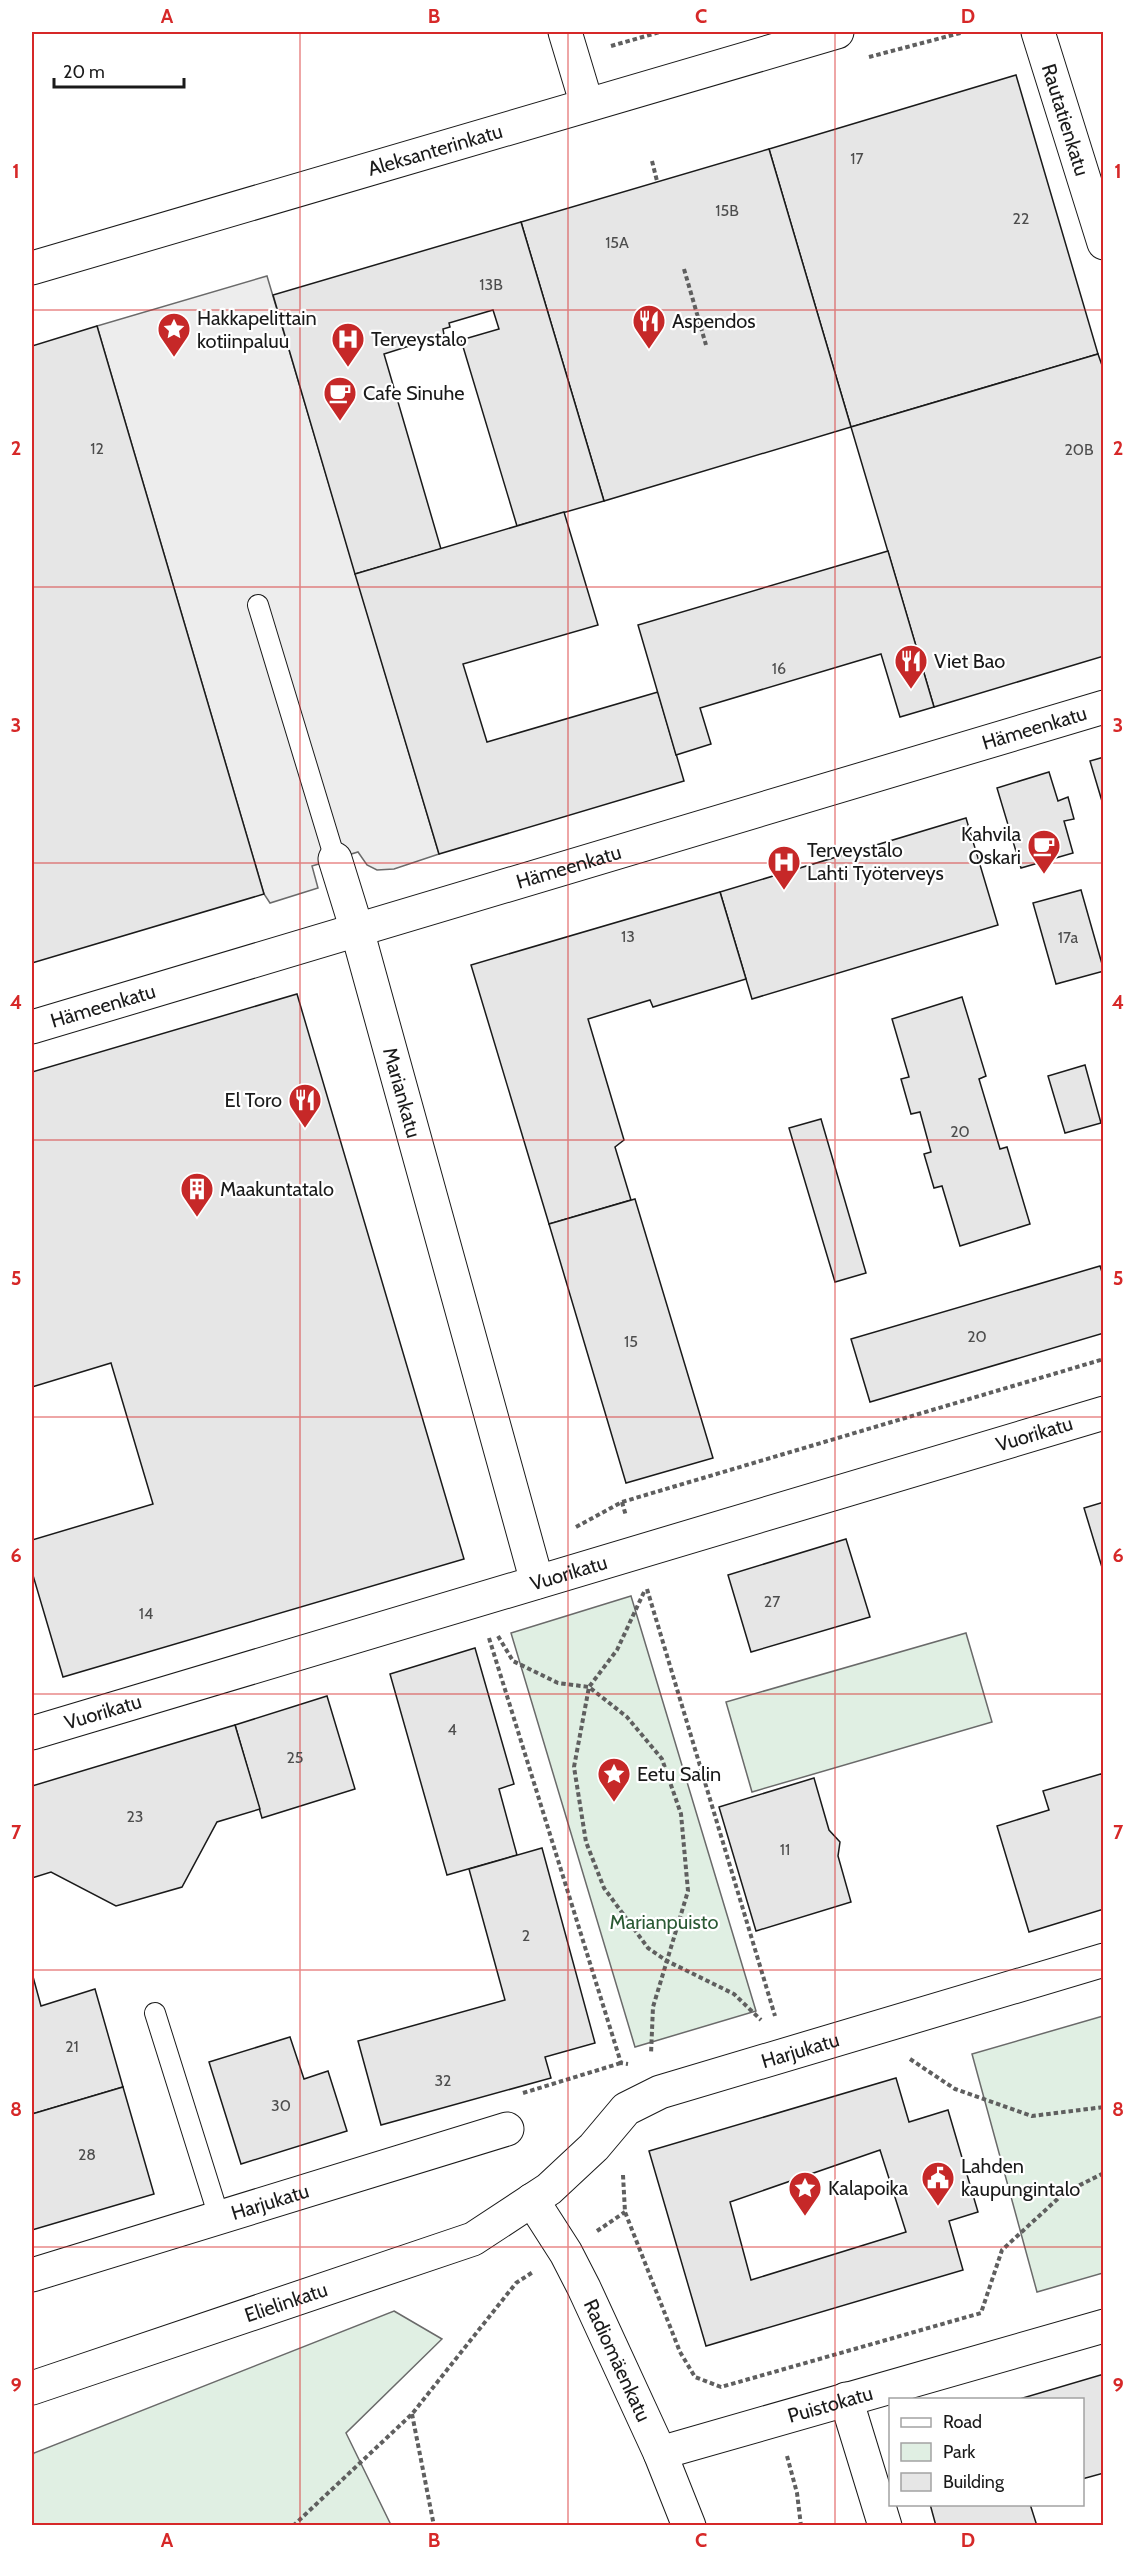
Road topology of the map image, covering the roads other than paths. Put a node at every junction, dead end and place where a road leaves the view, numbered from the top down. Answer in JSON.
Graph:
{"nodes":[{"id":1,"x":837,"y":32,"type":"edge"},
{"id":2,"x":1038,"y":32,"type":"edge"},
{"id":3,"x":569,"y":44,"type":"edge"},
{"id":4,"x":587,"y":105,"type":"junction"},
{"id":5,"x":1104,"y":243,"type":"edge"},
{"id":6,"x":32,"y":268,"type":"edge"},
{"id":7,"x":258,"y":605,"type":"dead end"},
{"id":8,"x":1104,"y":708,"type":"edge"},
{"id":9,"x":335,"y":859,"type":"joint"},
{"id":10,"x":357,"y":930,"type":"junction"},
{"id":11,"x":32,"y":1027,"type":"edge"},
{"id":12,"x":1104,"y":1413,"type":"edge"},
{"id":13,"x":537,"y":1582,"type":"junction"},
{"id":14,"x":32,"y":1733,"type":"edge"},
{"id":15,"x":1104,"y":1960,"type":"edge"},
{"id":16,"x":155,"y":2013,"type":"dead end"},
{"id":17,"x":507,"y":2129,"type":"dead end"},
{"id":18,"x":532,"y":2200,"type":"junction"},
{"id":19,"x":219,"y":2217,"type":"junction"},
{"id":20,"x":32,"y":2275,"type":"edge"},
{"id":21,"x":1104,"y":2326,"type":"edge"},
{"id":22,"x":32,"y":2388,"type":"edge"},
{"id":23,"x":846,"y":2399,"type":"junction"},
{"id":24,"x":660,"y":2452,"type":"junction"},
{"id":25,"x":689,"y":2526,"type":"edge"},
{"id":26,"x":885,"y":2526,"type":"edge"}],
"edges":[{"from":1,"to":4,"type":"street","name":"Aleksanterinkatu"},
{"from":2,"to":5,"type":"street","name":"Rautatienkatu"},
{"from":3,"to":4,"type":"street"},
{"from":4,"to":6,"type":"street","name":"Aleksanterinkatu"},
{"from":7,"to":9,"type":"lane","name":"Mariankatu"},
{"from":8,"to":10,"type":"street","name":"Hämeenkatu"},
{"from":9,"to":10,"type":"street","name":"Mariankatu"},
{"from":10,"to":11,"type":"street","name":"Hämeenkatu"},
{"from":10,"to":13,"type":"street","name":"Mariankatu"},
{"from":12,"to":13,"type":"street","name":"Vuorikatu"},
{"from":13,"to":14,"type":"street","name":"Vuorikatu"},
{"from":15,"to":18,"type":"street","name":"Harjukatu"},
{"from":16,"to":19,"type":"lane"},
{"from":17,"to":19,"type":"street","name":"Harjukatu"},
{"from":18,"to":22,"type":"street","name":"Elielinkatu"},
{"from":18,"to":24,"type":"street","name":"Radiomäenkatu"},
{"from":19,"to":20,"type":"street","name":"Harjukatu"},
{"from":21,"to":23,"type":"street","name":"Puistokatu"},
{"from":23,"to":24,"type":"street","name":"Puistokatu"},
{"from":23,"to":26,"type":"street"},
{"from":24,"to":25,"type":"street","name":"Radiomäenkatu"}]}
